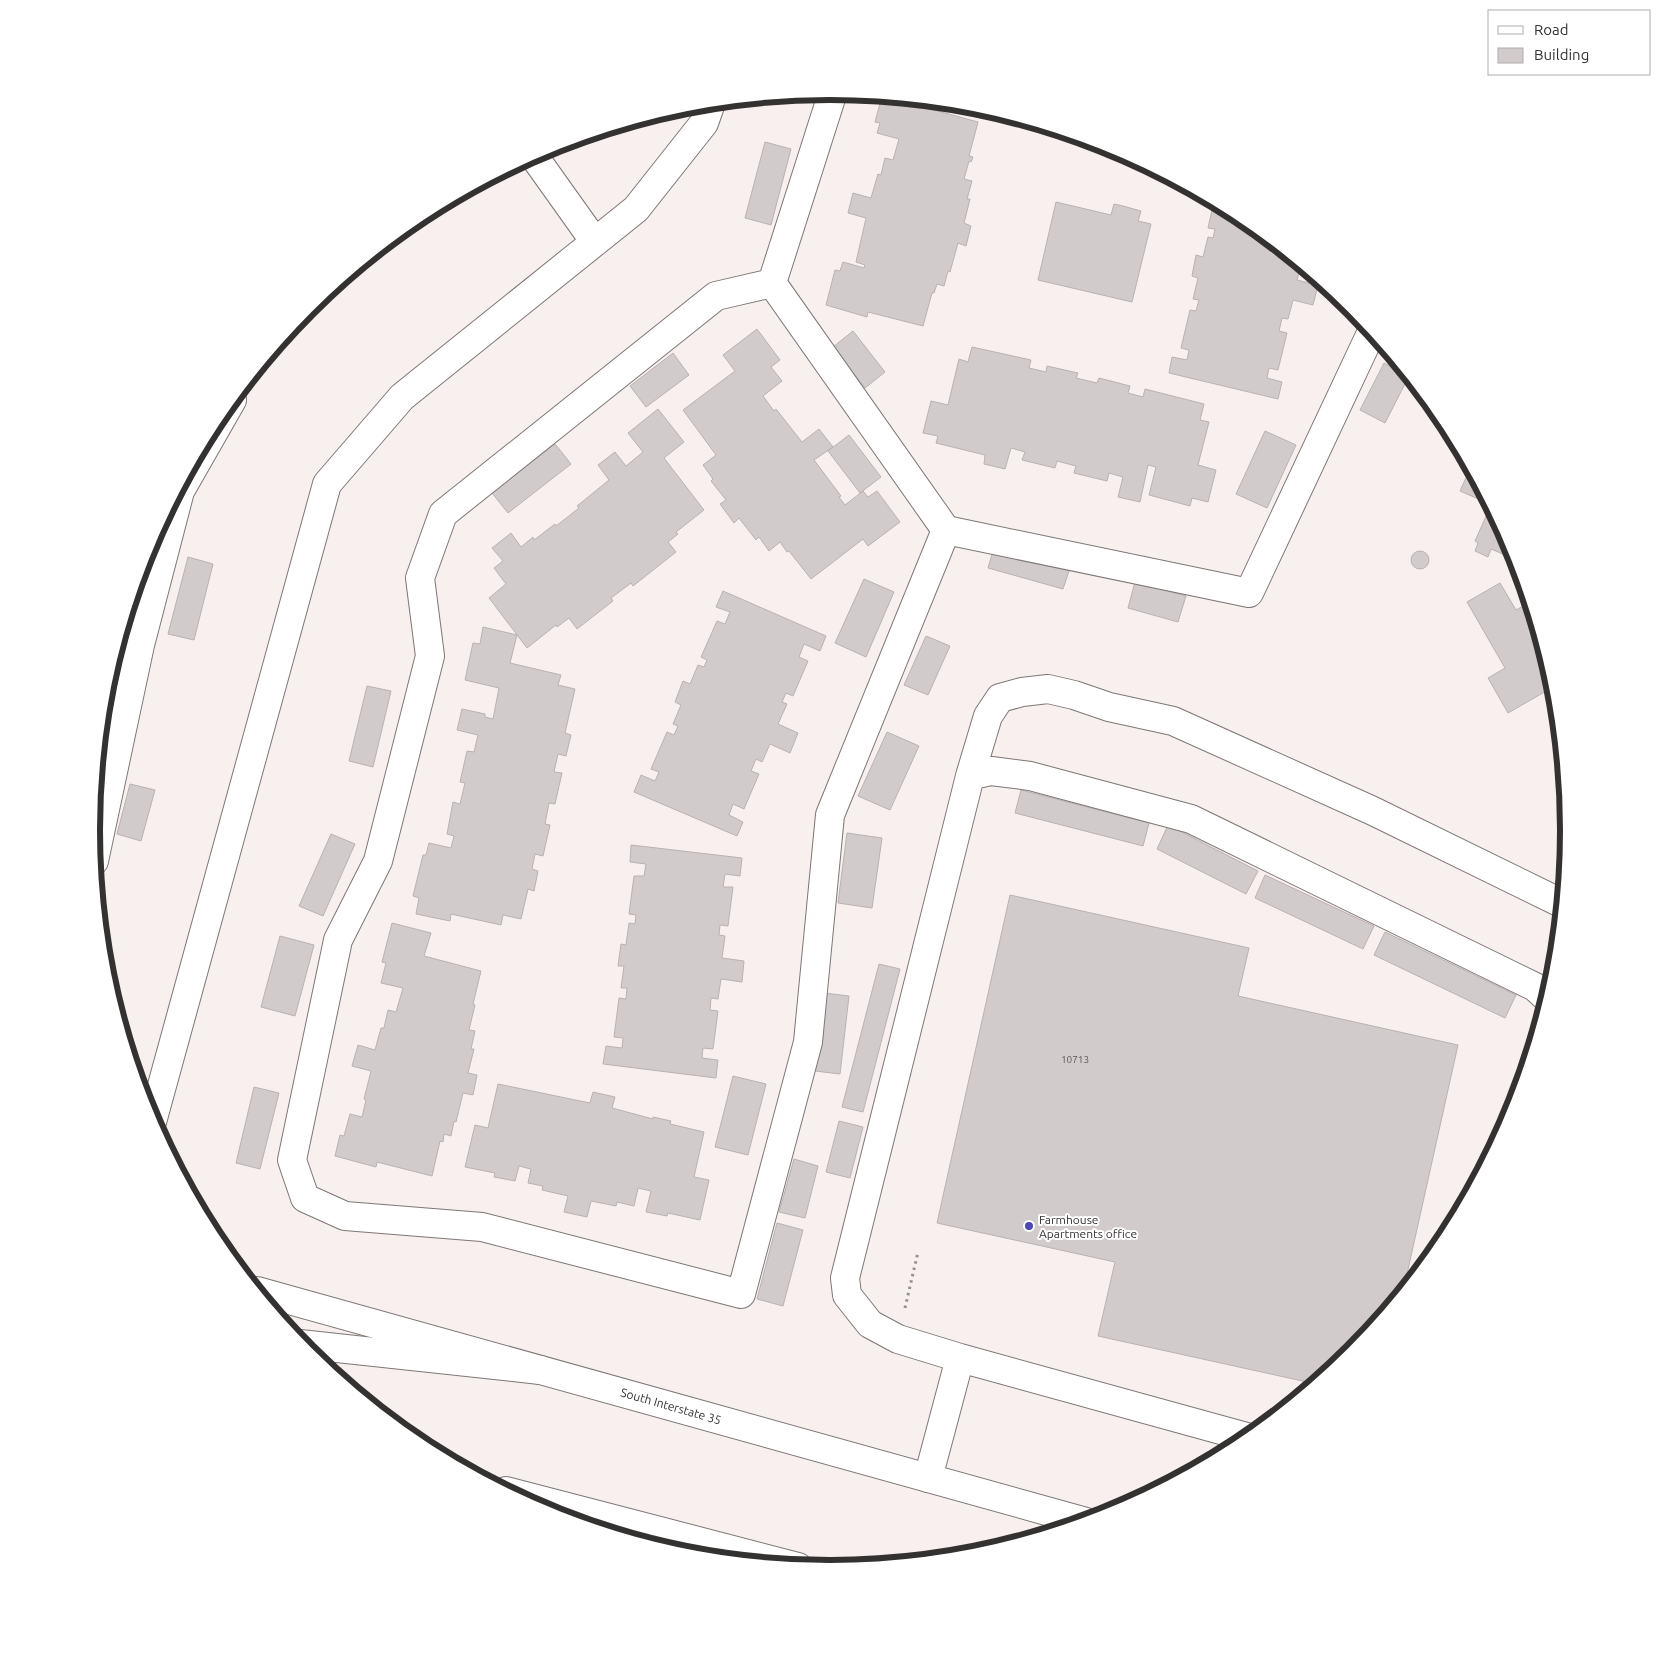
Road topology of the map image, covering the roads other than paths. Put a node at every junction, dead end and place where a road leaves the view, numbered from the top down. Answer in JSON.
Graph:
{"nodes":[{"id":1,"x":830,"y":100,"type":"edge"},
{"id":2,"x":708,"y":111,"type":"edge"},
{"id":3,"x":538,"y":162,"type":"edge"},
{"id":4,"x":595,"y":242,"type":"junction"},
{"id":5,"x":772,"y":283,"type":"junction"},
{"id":6,"x":1369,"y":337,"type":"edge"},
{"id":7,"x":174,"y":510,"type":"edge"},
{"id":8,"x":946,"y":530,"type":"junction"},
{"id":9,"x":130,"y":643,"type":"edge"},
{"id":10,"x":970,"y":776,"type":"junction"},
{"id":11,"x":100,"y":823,"type":"edge"},
{"id":12,"x":1557,"y":902,"type":"edge"},
{"id":13,"x":1542,"y":993,"type":"edge"},
{"id":14,"x":156,"y":1109,"type":"edge"},
{"id":15,"x":266,"y":1294,"type":"edge"},
{"id":16,"x":312,"y":1345,"type":"edge"},
{"id":17,"x":960,"y":1358,"type":"junction"},
{"id":18,"x":540,"y":1370,"type":"junction"},
{"id":19,"x":1240,"y":1435,"type":"edge"},
{"id":20,"x":928,"y":1478,"type":"junction"},
{"id":21,"x":538,"y":1499,"type":"edge"},
{"id":22,"x":1074,"y":1519,"type":"edge"},
{"id":23,"x":760,"y":1557,"type":"edge"}],
"edges":[{"from":1,"to":5,"type":"main road"},
{"from":2,"to":4,"type":"main road"},
{"from":3,"to":4,"type":"main road"},
{"from":4,"to":14,"type":"main road"},
{"from":5,"to":8,"type":"main road"},
{"from":5,"to":8,"type":"main road"},
{"from":6,"to":8,"type":"main road"},
{"from":7,"to":9,"type":"main road"},
{"from":9,"to":11,"type":"main road"},
{"from":10,"to":12,"type":"main road"},
{"from":10,"to":13,"type":"main road"},
{"from":10,"to":17,"type":"main road"},
{"from":15,"to":18,"type":"main road","name":"South Interstate 35"},
{"from":16,"to":18,"type":"main road"},
{"from":17,"to":19,"type":"main road"},
{"from":17,"to":20,"type":"main road"},
{"from":18,"to":20,"type":"main road","name":"South Interstate 35"},
{"from":20,"to":22,"type":"main road","name":"South Interstate 35"},
{"from":21,"to":23,"type":"main road"}]}
